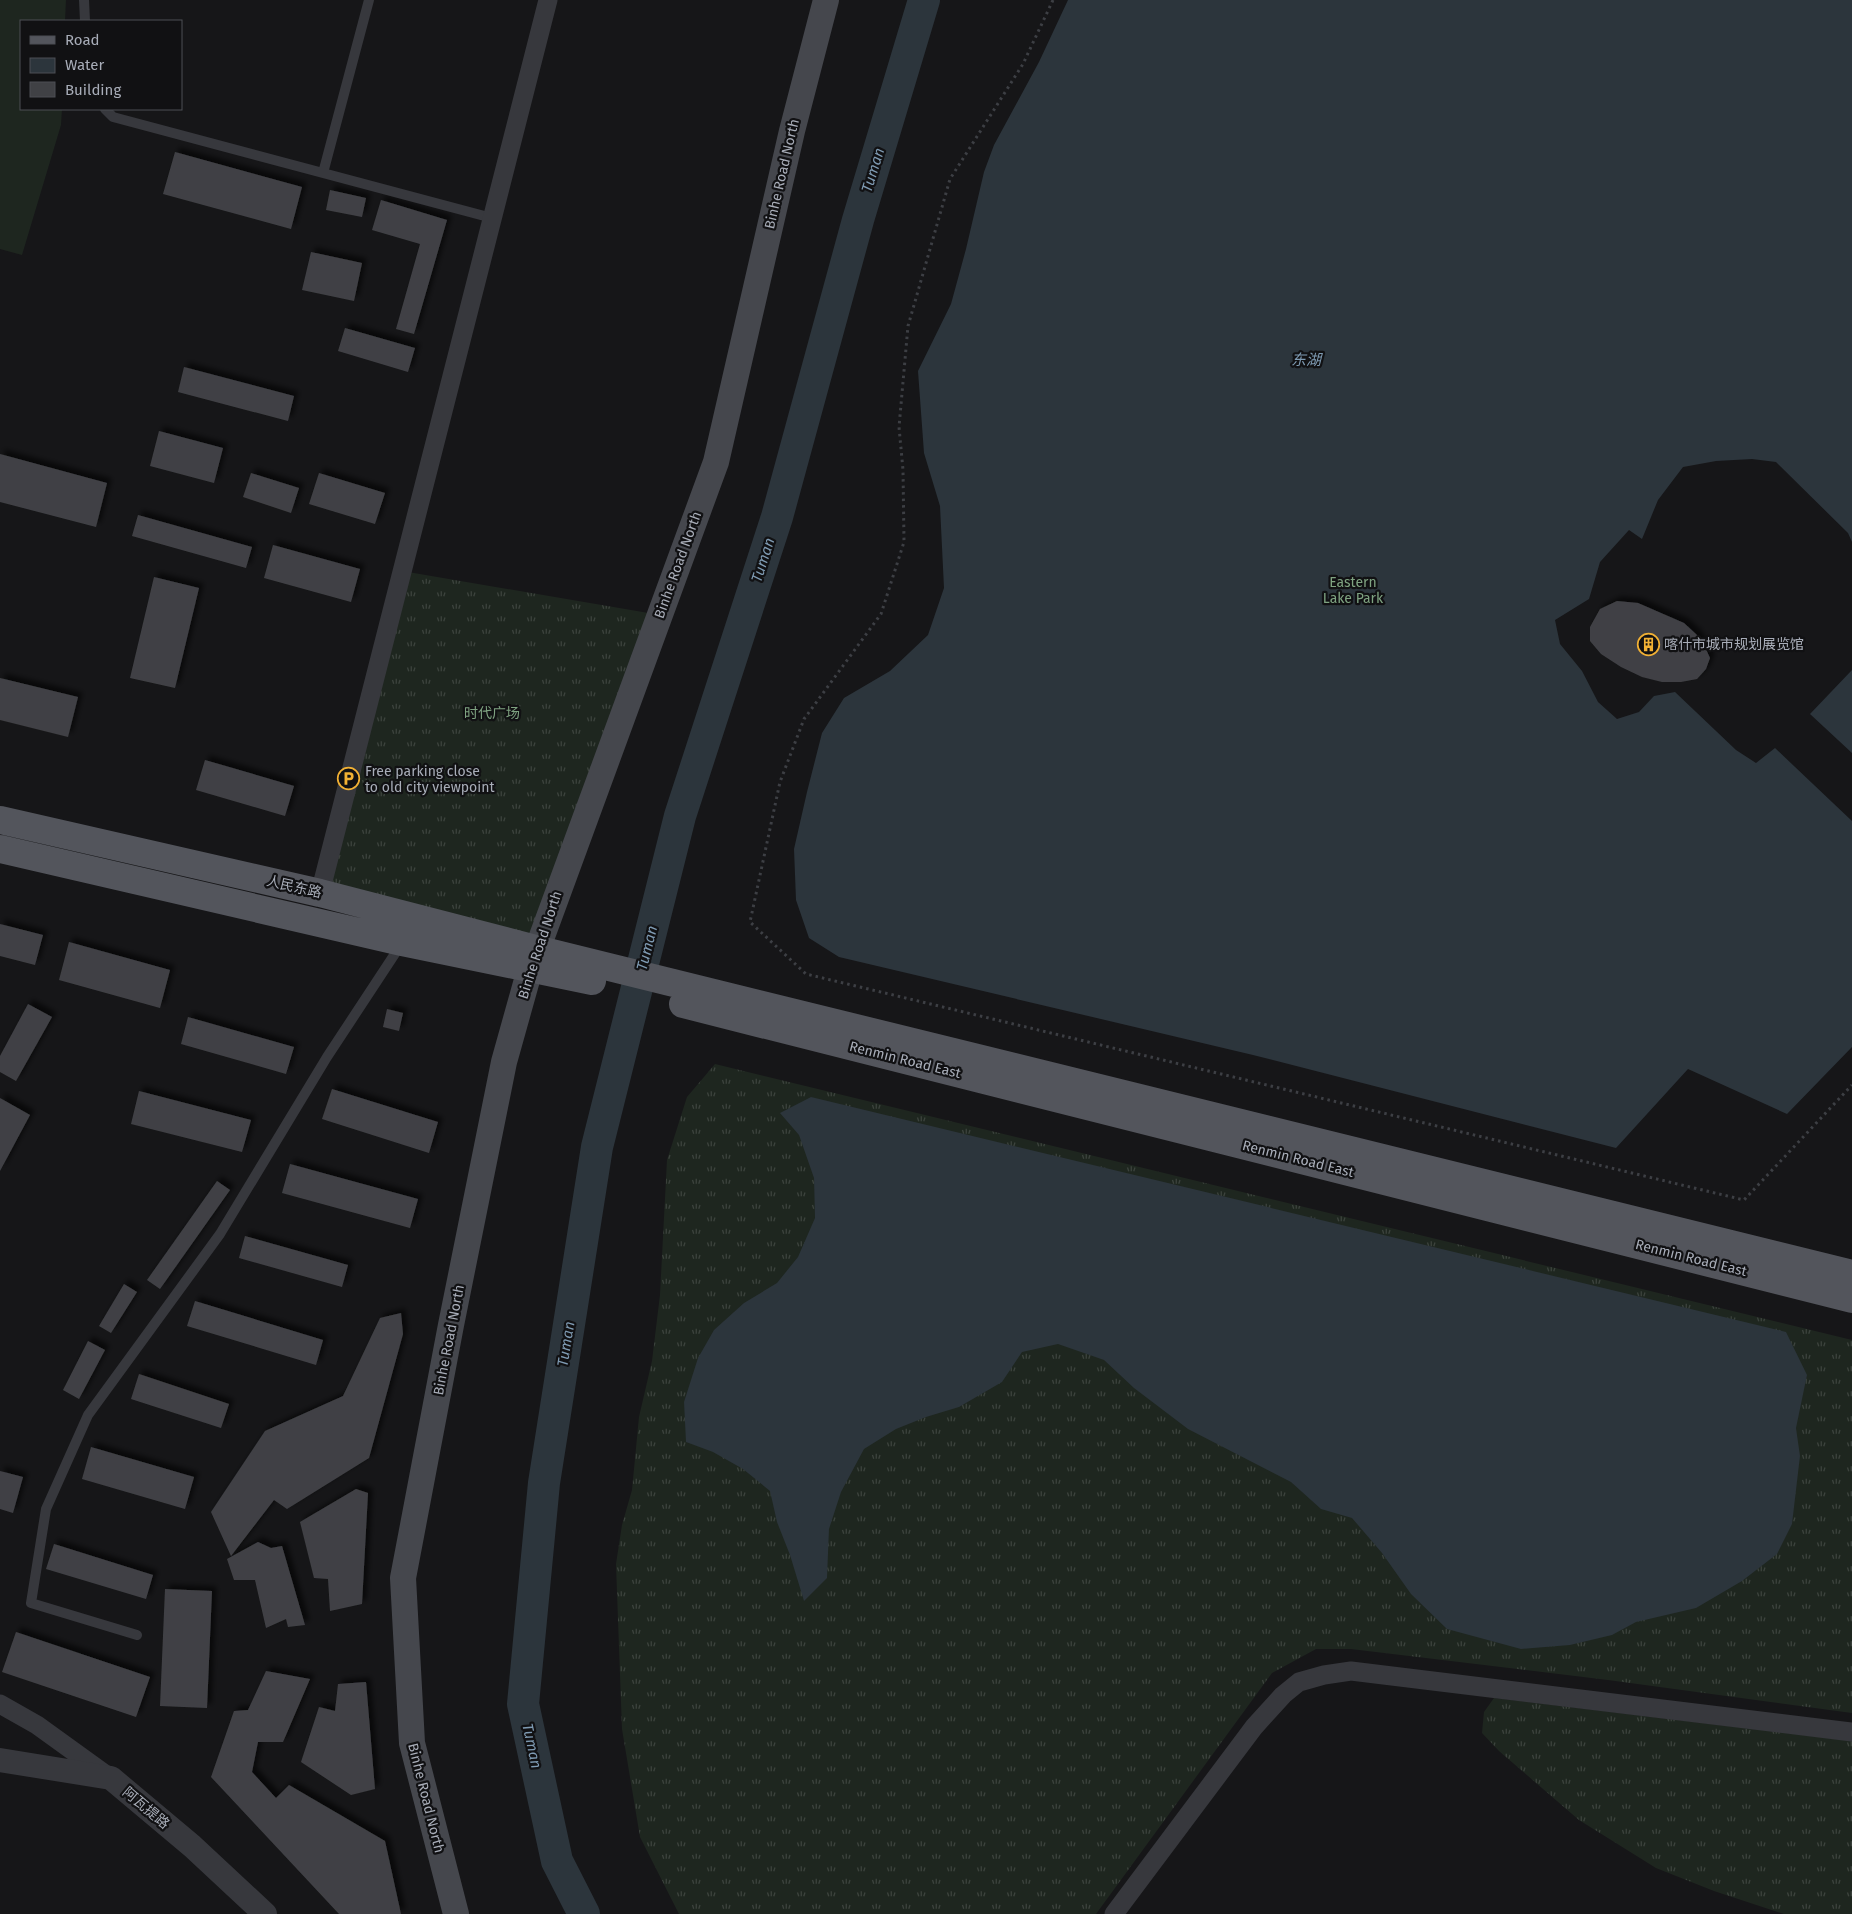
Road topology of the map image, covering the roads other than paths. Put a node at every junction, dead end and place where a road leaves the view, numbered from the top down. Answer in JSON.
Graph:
{"nodes":[{"id":1,"x":84,"y":0,"type":"edge"},
{"id":2,"x":369,"y":0,"type":"edge"},
{"id":3,"x":548,"y":0,"type":"edge"},
{"id":4,"x":826,"y":0,"type":"edge"},
{"id":5,"x":85,"y":20,"type":"edge"},
{"id":6,"x":106,"y":110,"type":"edge"},
{"id":7,"x":323,"y":173,"type":"junction"},
{"id":8,"x":492,"y":218,"type":"junction"},
{"id":9,"x":0,"y":820,"type":"edge"},
{"id":10,"x":0,"y":850,"type":"edge"},
{"id":11,"x":320,"y":893,"type":"junction"},
{"id":12,"x":402,"y":942,"type":"junction"},
{"id":13,"x":533,"y":959,"type":"junction"},
{"id":14,"x":744,"y":1010,"type":"junction"},
{"id":15,"x":1852,"y":1274,"type":"edge"},
{"id":16,"x":1852,"y":1299,"type":"edge"},
{"id":17,"x":137,"y":1635,"type":"dead end"},
{"id":18,"x":0,"y":1704,"type":"edge"},
{"id":19,"x":1852,"y":1732,"type":"edge"},
{"id":20,"x":0,"y":1760,"type":"edge"},
{"id":21,"x":111,"y":1778,"type":"junction"},
{"id":22,"x":265,"y":1914,"type":"edge"},
{"id":23,"x":456,"y":1914,"type":"edge"},
{"id":24,"x":1114,"y":1914,"type":"edge"}],
"edges":[{"from":1,"to":5,"type":"lane"},
{"from":2,"to":7,"type":"lane"},
{"from":3,"to":8,"type":"street"},
{"from":4,"to":13,"type":"main road","name":"Binhe Road North"},
{"from":6,"to":7,"type":"lane"},
{"from":7,"to":8,"type":"lane"},
{"from":8,"to":11,"type":"street"},
{"from":9,"to":11,"type":"main road","name":"人民东路"},
{"from":10,"to":12,"type":"main road","name":"人民东路"},
{"from":11,"to":13,"type":"main road","name":"人民东路"},
{"from":12,"to":13,"type":"main road","name":"人民东路"},
{"from":12,"to":17,"type":"lane"},
{"from":13,"to":14,"type":"main road","name":"人民东路"},
{"from":13,"to":23,"type":"main road","name":"Binhe Road North"},
{"from":14,"to":15,"type":"main road","name":"Renmin Road East"},
{"from":14,"to":16,"type":"main road","name":"Renmin Road East"},
{"from":18,"to":21,"type":"street"},
{"from":19,"to":24,"type":"street"},
{"from":20,"to":21,"type":"street","name":"阿瓦提路"},
{"from":21,"to":22,"type":"street","name":"阿瓦提路"}]}
